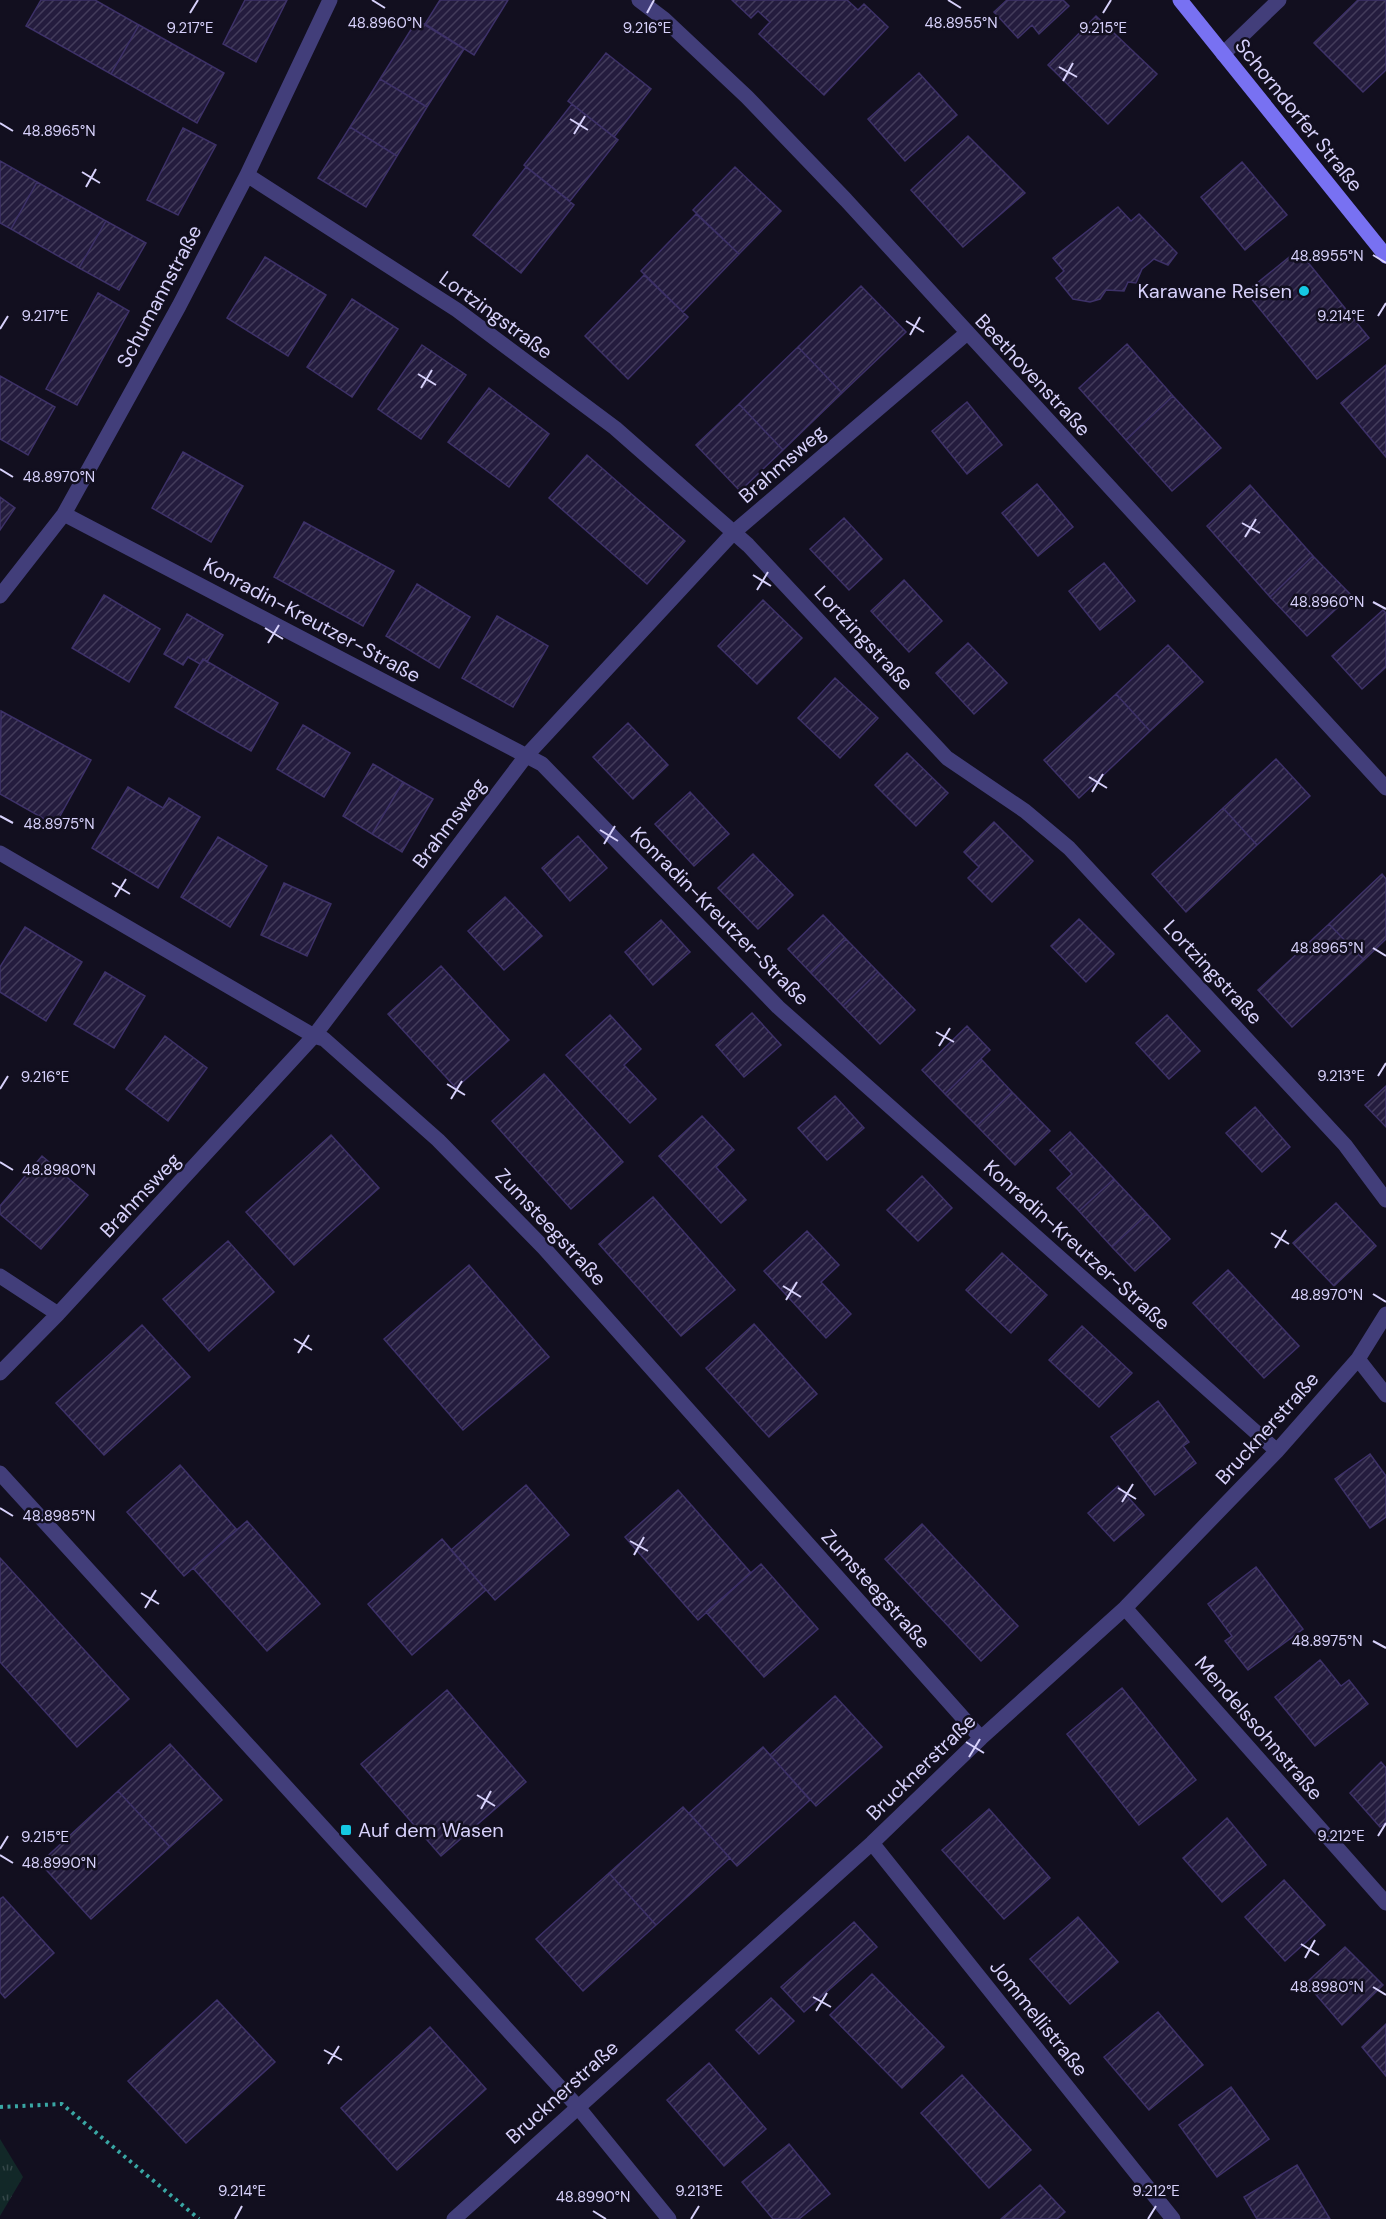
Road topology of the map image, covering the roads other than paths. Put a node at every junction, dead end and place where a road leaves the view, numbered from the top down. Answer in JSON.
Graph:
{"nodes":[{"id":1,"x":330,"y":0,"type":"edge"},
{"id":2,"x":639,"y":0,"type":"edge"},
{"id":3,"x":1180,"y":0,"type":"edge"},
{"id":4,"x":1279,"y":0,"type":"edge"},
{"id":5,"x":1223,"y":54,"type":"junction"},
{"id":6,"x":247,"y":175,"type":"junction"},
{"id":7,"x":1386,"y":256,"type":"edge"},
{"id":8,"x":967,"y":333,"type":"junction"},
{"id":9,"x":64,"y":514,"type":"junction"},
{"id":10,"x":734,"y":532,"type":"junction"},
{"id":11,"x":0,"y":596,"type":"edge"},
{"id":12,"x":526,"y":756,"type":"junction"},
{"id":13,"x":1386,"y":788,"type":"edge"},
{"id":14,"x":0,"y":853,"type":"edge"},
{"id":15,"x":314,"y":1036,"type":"junction"},
{"id":16,"x":1386,"y":1200,"type":"edge"},
{"id":17,"x":0,"y":1276,"type":"edge"},
{"id":18,"x":58,"y":1314,"type":"junction"},
{"id":19,"x":1386,"y":1314,"type":"edge"},
{"id":20,"x":1358,"y":1359,"type":"junction"},
{"id":21,"x":0,"y":1373,"type":"edge"},
{"id":22,"x":1386,"y":1395,"type":"edge"},
{"id":23,"x":1277,"y":1451,"type":"junction"},
{"id":24,"x":0,"y":1473,"type":"edge"},
{"id":25,"x":1125,"y":1608,"type":"junction"},
{"id":26,"x":981,"y":1738,"type":"junction"},
{"id":27,"x":872,"y":1843,"type":"junction"},
{"id":28,"x":1386,"y":1903,"type":"edge"},
{"id":29,"x":577,"y":2106,"type":"junction"},
{"id":30,"x":454,"y":2219,"type":"edge"},
{"id":31,"x":669,"y":2219,"type":"edge"},
{"id":32,"x":1173,"y":2219,"type":"edge"}],
"edges":[{"from":1,"to":6,"type":"street","name":"Schumannstraße"},
{"from":2,"to":8,"type":"street","name":"Beethovenstraße"},
{"from":3,"to":5,"type":"main road","name":"Schorndorfer Straße"},
{"from":4,"to":5,"type":"street"},
{"from":5,"to":7,"type":"main road","name":"Schorndorfer Straße"},
{"from":6,"to":9,"type":"street","name":"Schumannstraße"},
{"from":6,"to":10,"type":"street","name":"Lortzingstraße"},
{"from":8,"to":10,"type":"street","name":"Brahmsweg"},
{"from":8,"to":13,"type":"street","name":"Beethovenstraße"},
{"from":9,"to":11,"type":"street","name":"Schumannstraße"},
{"from":9,"to":12,"type":"street","name":"Konradin-Kreutzer-Straße"},
{"from":10,"to":12,"type":"street","name":"Brahmsweg"},
{"from":10,"to":16,"type":"street","name":"Lortzingstraße"},
{"from":12,"to":15,"type":"street","name":"Brahmsweg"},
{"from":12,"to":23,"type":"street","name":"Konradin-Kreutzer-Straße"},
{"from":14,"to":15,"type":"street","name":"Zumsteegstraße"},
{"from":15,"to":18,"type":"street","name":"Brahmsweg"},
{"from":15,"to":26,"type":"street","name":"Zumsteegstraße"},
{"from":17,"to":18,"type":"street"},
{"from":18,"to":21,"type":"street","name":"Brahmsweg"},
{"from":19,"to":20,"type":"street","name":"Brucknerstraße"},
{"from":20,"to":22,"type":"street"},
{"from":20,"to":23,"type":"street","name":"Brucknerstraße"},
{"from":23,"to":25,"type":"street","name":"Brucknerstraße"},
{"from":24,"to":29,"type":"street"},
{"from":25,"to":26,"type":"street","name":"Brucknerstraße"},
{"from":25,"to":28,"type":"street","name":"Mendelssohnstraße"},
{"from":26,"to":27,"type":"street","name":"Brucknerstraße"},
{"from":27,"to":29,"type":"street","name":"Brucknerstraße"},
{"from":27,"to":32,"type":"street","name":"Jommellistraße"},
{"from":29,"to":30,"type":"street","name":"Brucknerstraße"},
{"from":29,"to":31,"type":"street"}]}
